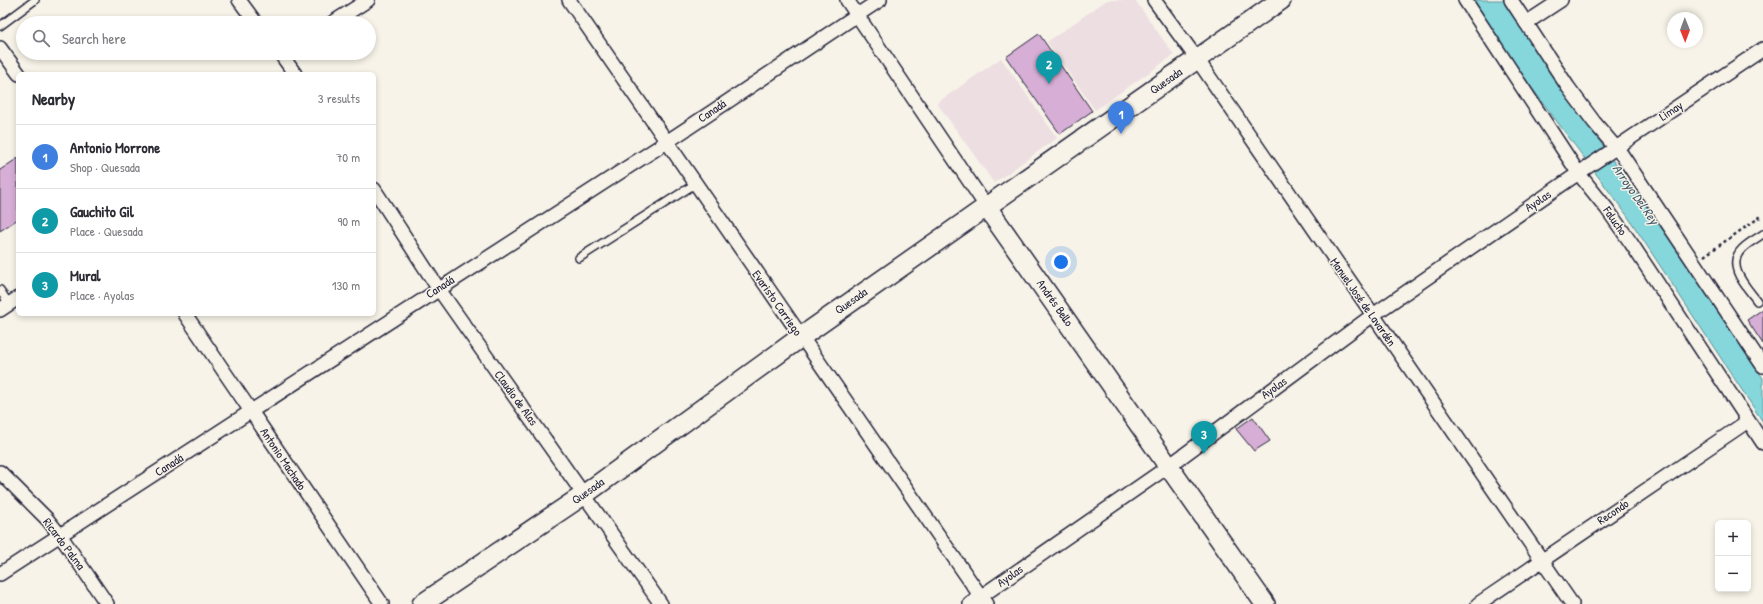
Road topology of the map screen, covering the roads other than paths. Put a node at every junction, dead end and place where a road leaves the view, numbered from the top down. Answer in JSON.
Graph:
{"nodes":[{"id":1,"x":35,"y":0,"type":"edge"},
{"id":2,"x":240,"y":0,"type":"edge"},
{"id":3,"x":368,"y":0,"type":"edge"},
{"id":4,"x":569,"y":0,"type":"edge"},
{"id":5,"x":847,"y":0,"type":"edge"},
{"id":6,"x":880,"y":0,"type":"edge"},
{"id":7,"x":1154,"y":0,"type":"edge"},
{"id":8,"x":1281,"y":0,"type":"edge"},
{"id":9,"x":1465,"y":0,"type":"edge"},
{"id":10,"x":1511,"y":0,"type":"edge"},
{"id":11,"x":1561,"y":0,"type":"edge"},
{"id":12,"x":857,"y":15,"type":"junction"},
{"id":13,"x":251,"y":16,"type":"edge"},
{"id":14,"x":343,"y":16,"type":"edge"},
{"id":15,"x":1526,"y":23,"type":"junction"},
{"id":16,"x":0,"y":26,"type":"edge"},
{"id":17,"x":0,"y":48,"type":"edge"},
{"id":18,"x":1763,"y":49,"type":"edge"},
{"id":19,"x":1197,"y":59,"type":"junction"},
{"id":20,"x":286,"y":60,"type":"edge"},
{"id":21,"x":18,"y":72,"type":"edge"},
{"id":22,"x":294,"y":72,"type":"edge"},
{"id":23,"x":667,"y":142,"type":"junction"},
{"id":24,"x":1614,"y":150,"type":"junction"},
{"id":25,"x":1581,"y":172,"type":"junction"},
{"id":26,"x":695,"y":184,"type":"junction"},
{"id":27,"x":376,"y":192,"type":"edge"},
{"id":28,"x":986,"y":206,"type":"junction"},
{"id":29,"x":1763,"y":234,"type":"edge"},
{"id":30,"x":579,"y":258,"type":"dead end"},
{"id":31,"x":438,"y":288,"type":"junction"},
{"id":32,"x":0,"y":290,"type":"edge"},
{"id":33,"x":1757,"y":301,"type":"dead end"},
{"id":34,"x":9,"y":304,"type":"edge"},
{"id":35,"x":1373,"y":315,"type":"junction"},
{"id":36,"x":186,"y":316,"type":"edge"},
{"id":37,"x":801,"y":337,"type":"junction"},
{"id":38,"x":1763,"y":366,"type":"edge"},
{"id":39,"x":251,"y":412,"type":"junction"},
{"id":40,"x":1748,"y":420,"type":"junction"},
{"id":41,"x":1763,"y":443,"type":"edge"},
{"id":42,"x":1169,"y":466,"type":"junction"},
{"id":43,"x":0,"y":472,"type":"edge"},
{"id":44,"x":584,"y":494,"type":"junction"},
{"id":45,"x":60,"y":535,"type":"junction"},
{"id":46,"x":1542,"y":560,"type":"junction"},
{"id":47,"x":0,"y":574,"type":"edge"},
{"id":48,"x":984,"y":600,"type":"edge"},
{"id":49,"x":107,"y":604,"type":"edge"},
{"id":50,"x":382,"y":604,"type":"edge"},
{"id":51,"x":422,"y":604,"type":"edge"},
{"id":52,"x":661,"y":604,"type":"edge"},
{"id":53,"x":970,"y":604,"type":"edge"},
{"id":54,"x":1265,"y":604,"type":"edge"},
{"id":55,"x":1478,"y":604,"type":"edge"},
{"id":56,"x":1572,"y":604,"type":"edge"}],
"edges":[{"from":1,"to":16,"type":"lane"},
{"from":2,"to":13,"type":"street"},
{"from":3,"to":14,"type":"street"},
{"from":4,"to":23,"type":"street","name":"Evaristo Carriego"},
{"from":5,"to":12,"type":"street","name":"Andrés Bello"},
{"from":6,"to":12,"type":"street","name":"Canadá"},
{"from":7,"to":19,"type":"street","name":"Manuel José de Lavardén"},
{"from":8,"to":19,"type":"street","name":"Quesada"},
{"from":9,"to":25,"type":"street","name":"Falucho"},
{"from":10,"to":15,"type":"street"},
{"from":11,"to":15,"type":"street"},
{"from":12,"to":23,"type":"street","name":"Canadá"},
{"from":12,"to":28,"type":"street","name":"Andrés Bello"},
{"from":15,"to":24,"type":"street"},
{"from":17,"to":21,"type":"street"},
{"from":18,"to":24,"type":"street","name":"Limay"},
{"from":19,"to":28,"type":"street","name":"Quesada"},
{"from":19,"to":35,"type":"street","name":"Manuel José de Lavardén"},
{"from":20,"to":22,"type":"street"},
{"from":23,"to":26,"type":"street","name":"Evaristo Carriego"},
{"from":23,"to":31,"type":"street","name":"Canadá"},
{"from":24,"to":25,"type":"street","name":"Limay"},
{"from":24,"to":38,"type":"street"},
{"from":25,"to":35,"type":"street","name":"Ayolas"},
{"from":25,"to":40,"type":"street","name":"Falucho"},
{"from":26,"to":30,"type":"lane"},
{"from":26,"to":37,"type":"street","name":"Evaristo Carriego"},
{"from":27,"to":31,"type":"street","name":"Claudio de Alas"},
{"from":28,"to":37,"type":"street","name":"Quesada"},
{"from":28,"to":42,"type":"street","name":"Andrés Bello"},
{"from":29,"to":33,"type":"lane"},
{"from":31,"to":39,"type":"street","name":"Canadá"},
{"from":31,"to":44,"type":"street","name":"Claudio de Alas"},
{"from":32,"to":34,"type":"lane"},
{"from":35,"to":42,"type":"street","name":"Ayolas"},
{"from":35,"to":46,"type":"street","name":"Manuel José de Lavardén"},
{"from":36,"to":39,"type":"street","name":"Antonio Machado"},
{"from":37,"to":44,"type":"street","name":"Quesada"},
{"from":37,"to":48,"type":"street","name":"Evaristo Carriego"},
{"from":39,"to":45,"type":"street","name":"Canadá"},
{"from":39,"to":50,"type":"street","name":"Antonio Machado"},
{"from":40,"to":41,"type":"street","name":"Falucho"},
{"from":40,"to":46,"type":"street","name":"Recondo"},
{"from":42,"to":48,"type":"street","name":"Ayolas"},
{"from":42,"to":54,"type":"street","name":"Andrés Bello"},
{"from":43,"to":45,"type":"street","name":"Ricardo Palma"},
{"from":44,"to":51,"type":"street","name":"Quesada"},
{"from":44,"to":52,"type":"street","name":"Claudio de Alas"},
{"from":45,"to":47,"type":"street","name":"Canadá"},
{"from":45,"to":49,"type":"street","name":"Ricardo Palma"},
{"from":46,"to":55,"type":"street","name":"Recondo"},
{"from":46,"to":56,"type":"street","name":"Manuel José de Lavardén"},
{"from":48,"to":53,"type":"street","name":"Ayolas"}]}
